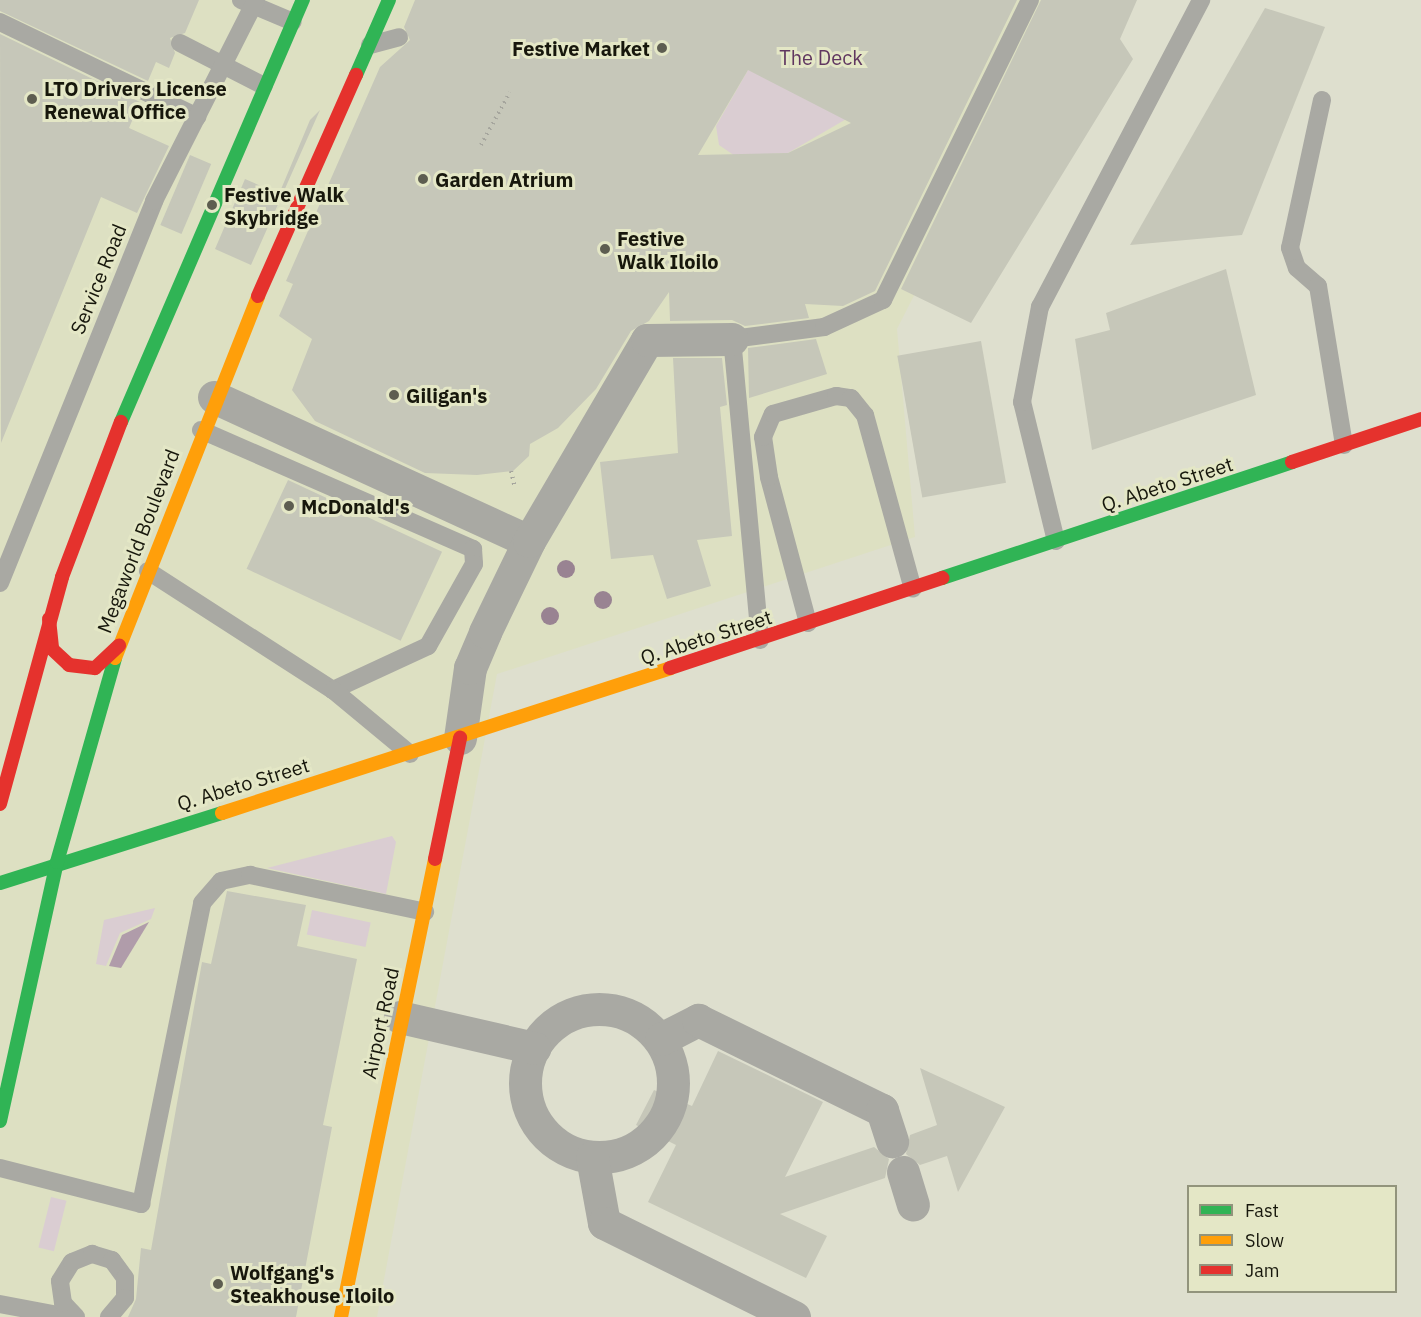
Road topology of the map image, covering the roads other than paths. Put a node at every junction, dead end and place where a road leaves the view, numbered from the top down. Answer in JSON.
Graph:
{"nodes":[{"id":1,"x":303,"y":0,"type":"edge"},
{"id":2,"x":389,"y":0,"type":"edge"},
{"id":3,"x":1030,"y":0,"type":"edge"},
{"id":4,"x":1201,"y":0,"type":"edge"},
{"id":5,"x":250,"y":2,"type":"edge"},
{"id":6,"x":0,"y":22,"type":"edge"},
{"id":7,"x":293,"y":22,"type":"junction"},
{"id":8,"x":399,"y":38,"type":"dead end"},
{"id":9,"x":180,"y":43,"type":"dead end"},
{"id":10,"x":370,"y":45,"type":"junction"},
{"id":11,"x":225,"y":66,"type":"junction"},
{"id":12,"x":264,"y":86,"type":"junction"},
{"id":13,"x":1322,"y":100,"type":"dead end"},
{"id":14,"x":197,"y":117,"type":"junction"},
{"id":15,"x":732,"y":339,"type":"junction"},
{"id":16,"x":214,"y":397,"type":"junction"},
{"id":17,"x":1421,"y":419,"type":"edge"},
{"id":18,"x":201,"y":430,"type":"junction"},
{"id":19,"x":1344,"y":445,"type":"junction"},
{"id":20,"x":529,"y":541,"type":"junction"},
{"id":21,"x":1056,"y":541,"type":"junction"},
{"id":22,"x":4,"y":562,"type":"edge"},
{"id":23,"x":148,"y":571,"type":"junction"},
{"id":24,"x":0,"y":584,"type":"edge"},
{"id":25,"x":913,"y":589,"type":"junction"},
{"id":26,"x":49,"y":619,"type":"junction"},
{"id":27,"x":808,"y":623,"type":"junction"},
{"id":28,"x":760,"y":640,"type":"junction"},
{"id":29,"x":120,"y":646,"type":"junction"},
{"id":30,"x":333,"y":690,"type":"junction"},
{"id":31,"x":460,"y":738,"type":"junction"},
{"id":32,"x":410,"y":754,"type":"junction"},
{"id":33,"x":0,"y":804,"type":"edge"},
{"id":34,"x":57,"y":862,"type":"junction"},
{"id":35,"x":0,"y":883,"type":"edge"},
{"id":36,"x":425,"y":912,"type":"junction"},
{"id":37,"x":400,"y":1017,"type":"junction"},
{"id":38,"x":661,"y":1039,"type":"junction"},
{"id":39,"x":534,"y":1048,"type":"junction"},
{"id":40,"x":0,"y":1057,"type":"edge"},
{"id":41,"x":7,"y":1084,"type":"junction"},
{"id":42,"x":0,"y":1121,"type":"edge"},
{"id":43,"x":892,"y":1141,"type":"dead end"},
{"id":44,"x":592,"y":1157,"type":"junction"},
{"id":45,"x":0,"y":1168,"type":"edge"},
{"id":46,"x":903,"y":1172,"type":"dead end"},
{"id":47,"x":914,"y":1204,"type":"dead end"},
{"id":48,"x":0,"y":1304,"type":"edge"},
{"id":49,"x":69,"y":1317,"type":"edge"},
{"id":50,"x":76,"y":1317,"type":"edge"},
{"id":51,"x":109,"y":1317,"type":"edge"},
{"id":52,"x":341,"y":1317,"type":"edge"},
{"id":53,"x":794,"y":1317,"type":"edge"}],
"edges":[{"from":1,"to":7,"type":"main road"},
{"from":2,"to":10,"type":"main road","name":"Megaworld Boulevard"},
{"from":3,"to":15,"type":"lane"},
{"from":4,"to":21,"type":"lane"},
{"from":5,"to":7,"type":"lane"},
{"from":5,"to":11,"type":"lane","name":"Service Road"},
{"from":6,"to":14,"type":"lane"},
{"from":7,"to":12,"type":"main road"},
{"from":8,"to":10,"type":"lane"},
{"from":9,"to":11,"type":"lane"},
{"from":10,"to":16,"type":"main road","name":"Megaworld Boulevard"},
{"from":11,"to":12,"type":"lane"},
{"from":11,"to":14,"type":"lane","name":"Service Road"},
{"from":12,"to":26,"type":"main road"},
{"from":13,"to":19,"type":"lane"},
{"from":14,"to":22,"type":"lane","name":"Service Road"},
{"from":15,"to":20,"type":"street"},
{"from":15,"to":28,"type":"lane"},
{"from":16,"to":18,"type":"main road","name":"Megaworld Boulevard"},
{"from":16,"to":20,"type":"street"},
{"from":17,"to":19,"type":"main road","name":"Q. Abeto Street"},
{"from":18,"to":23,"type":"main road","name":"Megaworld Boulevard"},
{"from":18,"to":30,"type":"lane"},
{"from":19,"to":21,"type":"main road","name":"Q. Abeto Street"},
{"from":20,"to":31,"type":"street"},
{"from":21,"to":25,"type":"main road","name":"Q. Abeto Street"},
{"from":22,"to":24,"type":"lane","name":"Service Road"},
{"from":23,"to":29,"type":"main road","name":"Megaworld Boulevard"},
{"from":23,"to":30,"type":"lane"},
{"from":25,"to":27,"type":"main road","name":"Q. Abeto Street"},
{"from":25,"to":27,"type":"lane"},
{"from":26,"to":29,"type":"main road"},
{"from":26,"to":33,"type":"main road"},
{"from":27,"to":28,"type":"main road","name":"Q. Abeto Street"},
{"from":28,"to":31,"type":"main road","name":"Q. Abeto Street"},
{"from":29,"to":34,"type":"main road","name":"Megaworld Boulevard"},
{"from":30,"to":32,"type":"lane"},
{"from":31,"to":32,"type":"main road","name":"Q. Abeto Street"},
{"from":31,"to":36,"type":"main road","name":"Airport Road"},
{"from":32,"to":34,"type":"main road","name":"Q. Abeto Street"},
{"from":34,"to":35,"type":"main road","name":"Q. Abeto Street"},
{"from":34,"to":41,"type":"main road","name":"Megaworld Boulevard"},
{"from":36,"to":37,"type":"main road","name":"Airport Road"},
{"from":36,"to":45,"type":"lane"},
{"from":37,"to":39,"type":"street"},
{"from":37,"to":52,"type":"main road","name":"Airport Road"},
{"from":38,"to":39,"type":"street"},
{"from":38,"to":43,"type":"street"},
{"from":38,"to":44,"type":"street"},
{"from":39,"to":44,"type":"street"},
{"from":40,"to":41,"type":"main road"},
{"from":41,"to":42,"type":"main road","name":"Megaworld Boulevard"},
{"from":44,"to":53,"type":"street"},
{"from":46,"to":47,"type":"street"},
{"from":48,"to":49,"type":"lane"},
{"from":50,"to":51,"type":"lane"}]}
